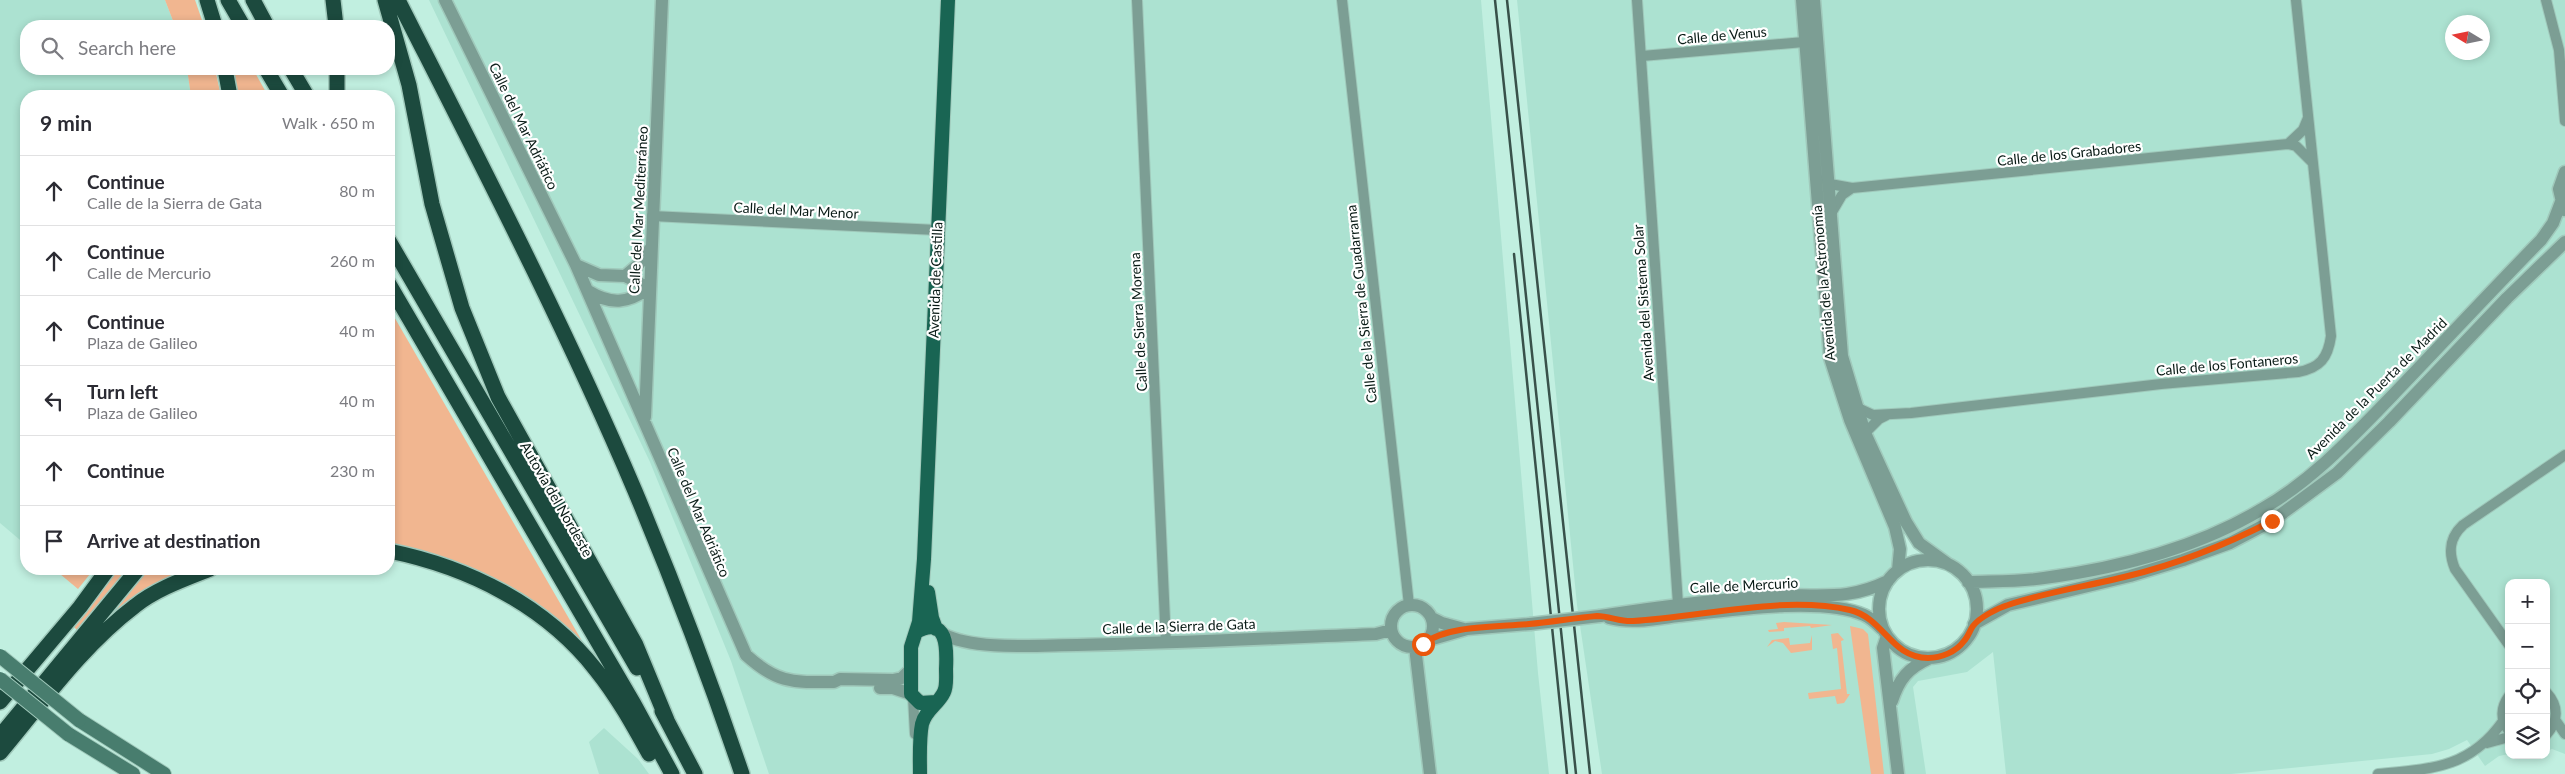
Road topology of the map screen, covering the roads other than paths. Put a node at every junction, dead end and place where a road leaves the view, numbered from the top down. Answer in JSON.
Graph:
{"nodes":[{"id":1,"x":207,"y":0,"type":"edge"},
{"id":2,"x":228,"y":0,"type":"edge"},
{"id":3,"x":253,"y":0,"type":"edge"},
{"id":4,"x":333,"y":0,"type":"edge"},
{"id":5,"x":385,"y":0,"type":"edge"},
{"id":6,"x":398,"y":0,"type":"edge"},
{"id":7,"x":445,"y":0,"type":"edge"},
{"id":8,"x":662,"y":0,"type":"edge"},
{"id":9,"x":948,"y":0,"type":"edge"},
{"id":10,"x":1137,"y":0,"type":"edge"},
{"id":11,"x":1342,"y":0,"type":"edge"},
{"id":12,"x":1638,"y":0,"type":"edge"},
{"id":13,"x":1802,"y":0,"type":"edge"},
{"id":14,"x":1814,"y":0,"type":"edge"},
{"id":15,"x":2296,"y":0,"type":"edge"},
{"id":16,"x":2546,"y":0,"type":"edge"},
{"id":17,"x":213,"y":20,"type":"edge"},
{"id":18,"x":239,"y":20,"type":"edge"},
{"id":19,"x":264,"y":20,"type":"edge"},
{"id":20,"x":335,"y":20,"type":"edge"},
{"id":21,"x":391,"y":20,"type":"edge"},
{"id":22,"x":1817,"y":27,"type":"junction"},
{"id":23,"x":395,"y":35,"type":"edge"},
{"id":24,"x":1804,"y":42,"type":"junction"},
{"id":25,"x":1642,"y":56,"type":"junction"},
{"id":26,"x":1819,"y":60,"type":"junction"},
{"id":27,"x":226,"y":75,"type":"edge"},
{"id":28,"x":270,"y":75,"type":"edge"},
{"id":29,"x":294,"y":75,"type":"edge"},
{"id":30,"x":337,"y":75,"type":"edge"},
{"id":31,"x":229,"y":90,"type":"edge"},
{"id":32,"x":278,"y":90,"type":"edge"},
{"id":33,"x":303,"y":90,"type":"edge"},
{"id":34,"x":337,"y":90,"type":"edge"},
{"id":35,"x":2308,"y":115,"type":"junction"},
{"id":36,"x":2565,"y":120,"type":"edge"},
{"id":37,"x":2288,"y":144,"type":"junction"},
{"id":38,"x":1814,"y":153,"type":"junction"},
{"id":39,"x":2313,"y":164,"type":"junction"},
{"id":40,"x":2565,"y":172,"type":"edge"},
{"id":41,"x":1830,"y":184,"type":"junction"},
{"id":42,"x":1852,"y":188,"type":"junction"},
{"id":43,"x":2563,"y":207,"type":"edge"},
{"id":44,"x":1832,"y":212,"type":"junction"},
{"id":45,"x":652,"y":216,"type":"junction"},
{"id":46,"x":938,"y":230,"type":"junction"},
{"id":47,"x":2565,"y":242,"type":"edge"},
{"id":48,"x":651,"y":248,"type":"junction"},
{"id":49,"x":395,"y":251,"type":"edge"},
{"id":50,"x":576,"y":265,"type":"junction"},
{"id":51,"x":625,"y":276,"type":"junction"},
{"id":52,"x":649,"y":288,"type":"junction"},
{"id":53,"x":588,"y":291,"type":"junction"},
{"id":54,"x":395,"y":294,"type":"edge"},
{"id":55,"x":1858,"y":408,"type":"junction"},
{"id":56,"x":1887,"y":415,"type":"junction"},
{"id":57,"x":645,"y":422,"type":"junction"},
{"id":58,"x":1862,"y":437,"type":"junction"},
{"id":59,"x":2565,"y":455,"type":"edge"},
{"id":60,"x":395,"y":552,"type":"edge"},
{"id":61,"x":924,"y":559,"type":"junction"},
{"id":62,"x":1948,"y":564,"type":"junction"},
{"id":63,"x":1898,"y":570,"type":"junction"},
{"id":64,"x":104,"y":575,"type":"edge"},
{"id":65,"x":133,"y":575,"type":"edge"},
{"id":66,"x":195,"y":575,"type":"edge"},
{"id":67,"x":1888,"y":581,"type":"junction"},
{"id":68,"x":1968,"y":582,"type":"junction"},
{"id":69,"x":1678,"y":604,"type":"junction"},
{"id":70,"x":1409,"y":605,"type":"junction"},
{"id":71,"x":1704,"y":613,"type":"junction"},
{"id":72,"x":1600,"y":616,"type":"junction"},
{"id":73,"x":1432,"y":618,"type":"junction"},
{"id":74,"x":1652,"y":619,"type":"junction"},
{"id":75,"x":1974,"y":624,"type":"junction"},
{"id":76,"x":1467,"y":629,"type":"junction"},
{"id":77,"x":1391,"y":630,"type":"junction"},
{"id":78,"x":916,"y":632,"type":"junction"},
{"id":79,"x":940,"y":632,"type":"junction"},
{"id":80,"x":1885,"y":632,"type":"junction"},
{"id":81,"x":2505,"y":639,"type":"edge"},
{"id":82,"x":1428,"y":640,"type":"junction"},
{"id":83,"x":967,"y":643,"type":"junction"},
{"id":84,"x":1166,"y":643,"type":"junction"},
{"id":85,"x":1415,"y":647,"type":"junction"},
{"id":86,"x":0,"y":656,"type":"edge"},
{"id":87,"x":1930,"y":658,"type":"junction"},
{"id":88,"x":947,"y":660,"type":"junction"},
{"id":89,"x":910,"y":670,"type":"junction"},
{"id":90,"x":0,"y":679,"type":"edge"},
{"id":91,"x":834,"y":682,"type":"junction"},
{"id":92,"x":912,"y":696,"type":"junction"},
{"id":93,"x":2550,"y":698,"type":"edge"},
{"id":94,"x":0,"y":702,"type":"edge"},
{"id":95,"x":936,"y":702,"type":"junction"},
{"id":96,"x":2505,"y":702,"type":"edge"},
{"id":97,"x":1890,"y":706,"type":"junction"},
{"id":98,"x":667,"y":720,"type":"junction"},
{"id":99,"x":2503,"y":721,"type":"junction"},
{"id":100,"x":2556,"y":721,"type":"junction"},
{"id":101,"x":2505,"y":724,"type":"edge"},
{"id":102,"x":2550,"y":729,"type":"edge"},
{"id":103,"x":2565,"y":734,"type":"edge"},
{"id":104,"x":0,"y":736,"type":"edge"},
{"id":105,"x":2505,"y":738,"type":"edge"},
{"id":106,"x":2486,"y":744,"type":"junction"},
{"id":107,"x":0,"y":753,"type":"edge"},
{"id":108,"x":133,"y":774,"type":"edge"},
{"id":109,"x":164,"y":774,"type":"edge"},
{"id":110,"x":661,"y":774,"type":"edge"},
{"id":111,"x":672,"y":774,"type":"edge"},
{"id":112,"x":695,"y":774,"type":"edge"},
{"id":113,"x":742,"y":774,"type":"edge"},
{"id":114,"x":914,"y":774,"type":"edge"},
{"id":115,"x":920,"y":774,"type":"edge"},
{"id":116,"x":1430,"y":774,"type":"edge"},
{"id":117,"x":1898,"y":774,"type":"edge"},
{"id":118,"x":2378,"y":774,"type":"edge"}],
"edges":[{"from":1,"to":17,"type":"highway"},
{"from":2,"to":18,"type":"highway"},
{"from":3,"to":19,"type":"highway"},
{"from":4,"to":20,"type":"highway"},
{"from":5,"to":21,"type":"highway"},
{"from":6,"to":113,"type":"highway"},
{"from":7,"to":50,"type":"street","name":"Calle del Mar Adriático"},
{"from":8,"to":45,"type":"street","name":"Calle del Mar Mediterráneo"},
{"from":9,"to":46,"type":"main road","name":"Avenida de Castilla"},
{"from":10,"to":84,"type":"street","name":"Calle de Sierra Morena"},
{"from":11,"to":70,"type":"street","name":"Calle de la Sierra de Guadarrama"},
{"from":12,"to":25,"type":"street","name":"Avenida del Sistema Solar"},
{"from":13,"to":24,"type":"street","name":"Avenida de la Astronomía"},
{"from":14,"to":22,"type":"street","name":"Avenida de la Astronomía"},
{"from":15,"to":35,"type":"street","name":"Calle de los Fontaneros"},
{"from":16,"to":36,"type":"street"},
{"from":22,"to":24,"type":"street"},
{"from":22,"to":26,"type":"street","name":"Avenida de la Astronomía"},
{"from":23,"to":98,"type":"highway"},
{"from":24,"to":25,"type":"street","name":"Calle de Venus"},
{"from":24,"to":26,"type":"street"},
{"from":24,"to":38,"type":"street","name":"Avenida de la Astronomía"},
{"from":25,"to":69,"type":"street","name":"Avenida del Sistema Solar"},
{"from":26,"to":41,"type":"street","name":"Avenida de la Astronomía"},
{"from":27,"to":31,"type":"highway"},
{"from":28,"to":32,"type":"highway"},
{"from":29,"to":33,"type":"highway"},
{"from":30,"to":34,"type":"highway"},
{"from":35,"to":37,"type":"street"},
{"from":35,"to":39,"type":"street","name":"Calle de los Fontaneros"},
{"from":37,"to":39,"type":"street"},
{"from":37,"to":42,"type":"street","name":"Calle de los Grabadores"},
{"from":38,"to":41,"type":"street"},
{"from":38,"to":58,"type":"street","name":"Avenida de la Astronomía"},
{"from":39,"to":56,"type":"street","name":"Calle de los Fontaneros"},
{"from":40,"to":43,"type":"street","name":"Avenida de la Puerta de Madrid"},
{"from":41,"to":42,"type":"street","name":"Calle de los Grabadores"},
{"from":41,"to":44,"type":"street","name":"Avenida de la Astronomía"},
{"from":42,"to":44,"type":"street"},
{"from":43,"to":68,"type":"street","name":"Avenida de la Puerta de Madrid"},
{"from":44,"to":55,"type":"street","name":"Avenida de la Astronomía"},
{"from":45,"to":46,"type":"street","name":"Calle del Mar Menor"},
{"from":45,"to":48,"type":"street","name":"Calle del Mar Mediterráneo"},
{"from":46,"to":61,"type":"main road","name":"Avenida de Castilla"},
{"from":47,"to":75,"type":"street"},
{"from":48,"to":51,"type":"street"},
{"from":48,"to":52,"type":"street","name":"Calle del Mar Mediterráneo"},
{"from":49,"to":98,"type":"highway","name":"Autovía del Nordeste"},
{"from":50,"to":51,"type":"street"},
{"from":50,"to":53,"type":"street","name":"Calle del Mar Adriático"},
{"from":51,"to":52,"type":"street"},
{"from":52,"to":53,"type":"street"},
{"from":52,"to":57,"type":"street","name":"Calle del Mar Mediterráneo"},
{"from":53,"to":57,"type":"street","name":"Calle del Mar Adriático"},
{"from":54,"to":111,"type":"highway"},
{"from":55,"to":56,"type":"street","name":"Calle de los Fontaneros"},
{"from":55,"to":58,"type":"street","name":"Avenida de la Astronomía"},
{"from":56,"to":58,"type":"street"},
{"from":57,"to":91,"type":"street","name":"Calle del Mar Adriático"},
{"from":58,"to":62,"type":"street","name":"Avenida de la Astronomía"},
{"from":58,"to":63,"type":"street","name":"Avenida de la Astronomía"},
{"from":59,"to":81,"type":"street"},
{"from":60,"to":110,"type":"highway"},
{"from":61,"to":78,"type":"main road","name":"Avenida de Castilla"},
{"from":61,"to":79,"type":"main road","name":"Avenida de Castilla"},
{"from":62,"to":63,"type":"street"},
{"from":62,"to":68,"type":"street"},
{"from":63,"to":67,"type":"street"},
{"from":64,"to":94,"type":"highway"},
{"from":65,"to":104,"type":"highway"},
{"from":66,"to":107,"type":"highway"},
{"from":67,"to":69,"type":"street","name":"Calle de Mercurio"},
{"from":67,"to":80,"type":"street"},
{"from":68,"to":75,"type":"street"},
{"from":69,"to":71,"type":"street"},
{"from":69,"to":72,"type":"street","name":"Calle de Mercurio"},
{"from":69,"to":74,"type":"street"},
{"from":70,"to":73,"type":"street"},
{"from":70,"to":77,"type":"street"},
{"from":71,"to":74,"type":"street","name":"Calle de Mercurio"},
{"from":71,"to":80,"type":"street","name":"Calle de Mercurio"},
{"from":72,"to":74,"type":"street","name":"Calle de Mercurio"},
{"from":72,"to":76,"type":"street","name":"Calle de Mercurio","bridge":true},
{"from":73,"to":76,"type":"street"},
{"from":73,"to":82,"type":"street"},
{"from":75,"to":87,"type":"street"},
{"from":76,"to":82,"type":"street"},
{"from":77,"to":84,"type":"street","name":"Calle de la Sierra de Gata"},
{"from":77,"to":85,"type":"street"},
{"from":78,"to":79,"type":"main road"},
{"from":78,"to":89,"type":"main road","name":"Avenida de Castilla"},
{"from":79,"to":83,"type":"street","name":"Calle de la Sierra de Gata"},
{"from":79,"to":88,"type":"main road","name":"Avenida de Castilla"},
{"from":80,"to":87,"type":"street"},
{"from":80,"to":97,"type":"street"},
{"from":82,"to":85,"type":"street"},
{"from":83,"to":84,"type":"street","name":"Calle de la Sierra de Gata"},
{"from":83,"to":88,"type":"street"},
{"from":85,"to":116,"type":"street"},
{"from":86,"to":109,"type":"main road","bridge":true},
{"from":87,"to":97,"type":"street"},
{"from":88,"to":95,"type":"main road","name":"Avenida de Castilla"},
{"from":89,"to":91,"type":"street","name":"Calle del Mar Adriático"},
{"from":89,"to":92,"type":"main road","name":"Avenida de Castilla"},
{"from":90,"to":108,"type":"main road","bridge":true},
{"from":91,"to":92,"type":"street","name":"Calle del Mar Adriático"},
{"from":92,"to":95,"type":"main road"},
{"from":92,"to":114,"type":"street"},
{"from":93,"to":100,"type":"street"},
{"from":95,"to":115,"type":"main road"},
{"from":96,"to":99,"type":"street"},
{"from":97,"to":117,"type":"street"},
{"from":98,"to":112,"type":"highway","name":"Autovía del Nordeste"},
{"from":99,"to":101,"type":"street"},
{"from":99,"to":106,"type":"street"},
{"from":100,"to":102,"type":"street"},
{"from":100,"to":103,"type":"street"},
{"from":105,"to":106,"type":"street"},
{"from":106,"to":118,"type":"street"}]}
